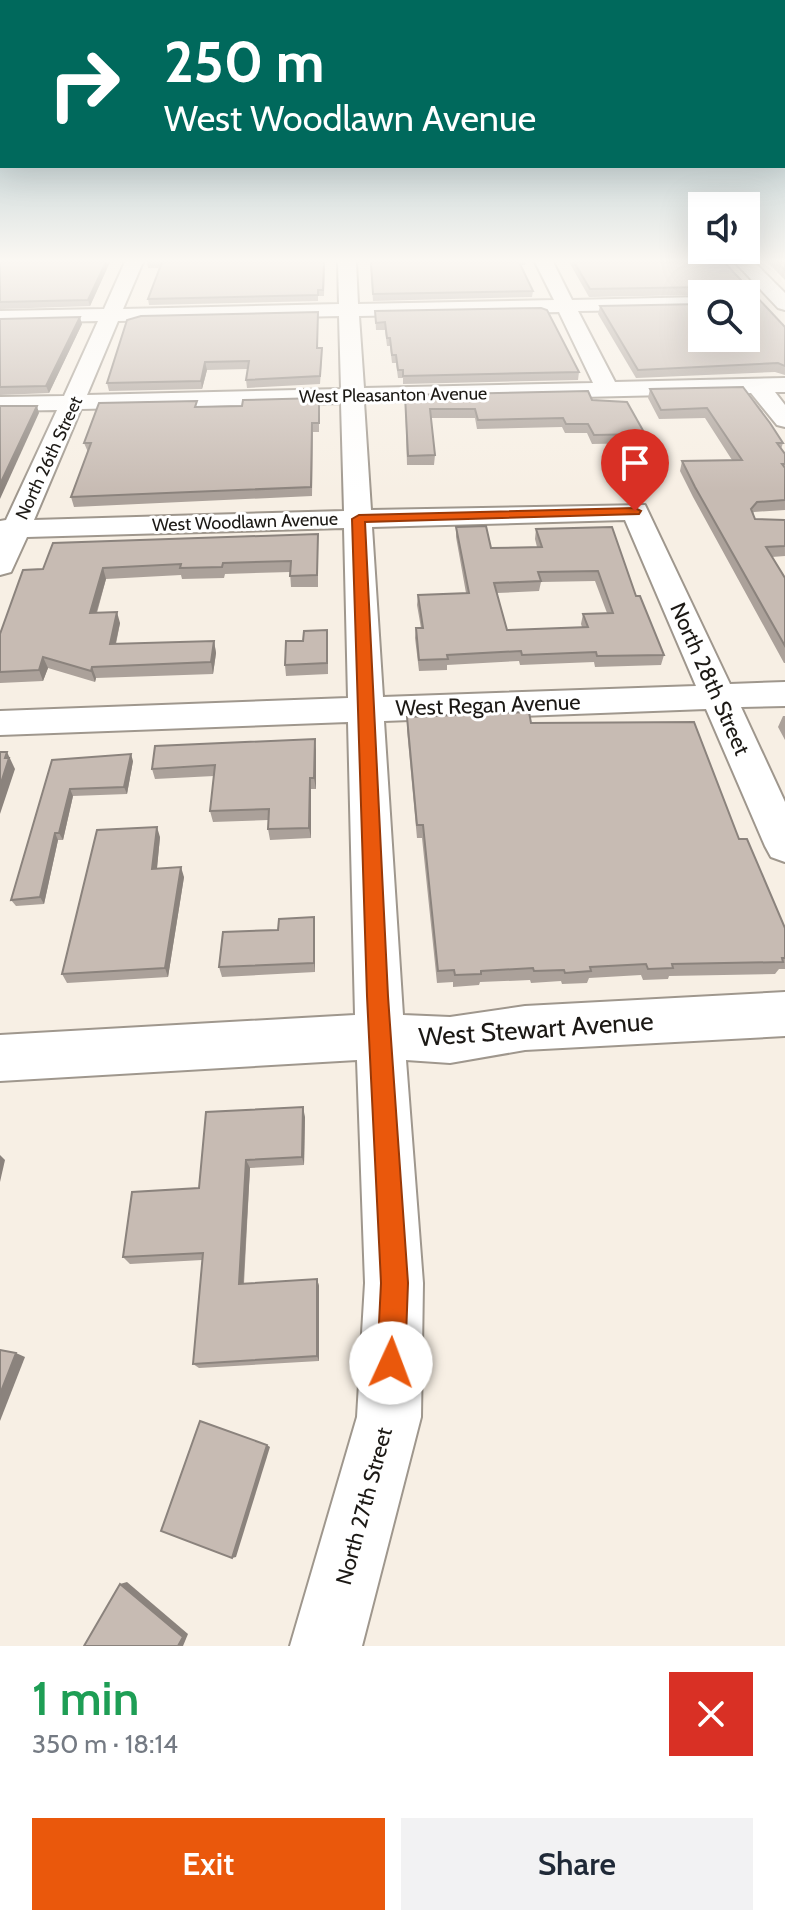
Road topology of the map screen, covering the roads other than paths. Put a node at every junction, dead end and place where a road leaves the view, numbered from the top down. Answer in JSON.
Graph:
{"nodes":[{"id":1,"x":102,"y":339,"type":"edge"},
{"id":2,"x":351,"y":339,"type":"edge"},
{"id":3,"x":583,"y":339,"type":"edge"},
{"id":4,"x":785,"y":385,"type":"edge"},
{"id":5,"x":758,"y":386,"type":"junction"},
{"id":6,"x":608,"y":390,"type":"junction"},
{"id":7,"x":353,"y":396,"type":"junction"},
{"id":8,"x":75,"y":402,"type":"junction"},
{"id":9,"x":0,"y":404,"type":"edge"},
{"id":10,"x":785,"y":420,"type":"edge"},
{"id":11,"x":635,"y":511,"type":"joint"},
{"id":12,"x":359,"y":519,"type":"junction"},
{"id":13,"x":8,"y":529,"type":"edge"},
{"id":14,"x":0,"y":566,"type":"edge"},
{"id":15,"x":785,"y":694,"type":"edge"},
{"id":16,"x":718,"y":696,"type":"junction"},
{"id":17,"x":367,"y":709,"type":"junction"},
{"id":18,"x":0,"y":723,"type":"edge"},
{"id":19,"x":785,"y":846,"type":"edge"},
{"id":20,"x":785,"y":1014,"type":"edge"},
{"id":21,"x":382,"y":1036,"type":"junction"},
{"id":22,"x":0,"y":1058,"type":"edge"},
{"id":23,"x":326,"y":1646,"type":"edge"}],
"edges":[{"from":1,"to":8,"type":"street","name":"North 26th Street"},
{"from":2,"to":7,"type":"street","name":"North 27th Street"},
{"from":3,"to":6,"type":"street"},
{"from":4,"to":5,"type":"street","name":"West Pleasanton Avenue"},
{"from":5,"to":6,"type":"street","name":"West Pleasanton Avenue"},
{"from":5,"to":10,"type":"street"},
{"from":6,"to":7,"type":"street","name":"West Pleasanton Avenue"},
{"from":7,"to":8,"type":"street","name":"West Pleasanton Avenue"},
{"from":7,"to":12,"type":"street","name":"North 27th Street"},
{"from":8,"to":9,"type":"street","name":"West Pleasanton Avenue"},
{"from":8,"to":13,"type":"street","name":"North 26th Street"},
{"from":11,"to":12,"type":"street","name":"West Woodlawn Avenue"},
{"from":11,"to":16,"type":"street","name":"North 28th Street"},
{"from":12,"to":13,"type":"street","name":"West Woodlawn Avenue"},
{"from":12,"to":17,"type":"street","name":"North 27th Street"},
{"from":13,"to":14,"type":"street","name":"North 26th Street"},
{"from":15,"to":16,"type":"street","name":"West Regan Avenue"},
{"from":16,"to":17,"type":"street","name":"West Regan Avenue"},
{"from":16,"to":19,"type":"street","name":"North 28th Street"},
{"from":17,"to":18,"type":"street","name":"West Regan Avenue"},
{"from":17,"to":21,"type":"street","name":"North 27th Street"},
{"from":20,"to":21,"type":"street","name":"West Stewart Avenue"},
{"from":21,"to":22,"type":"street","name":"West Stewart Avenue"},
{"from":21,"to":23,"type":"street","name":"North 27th Street"}]}
